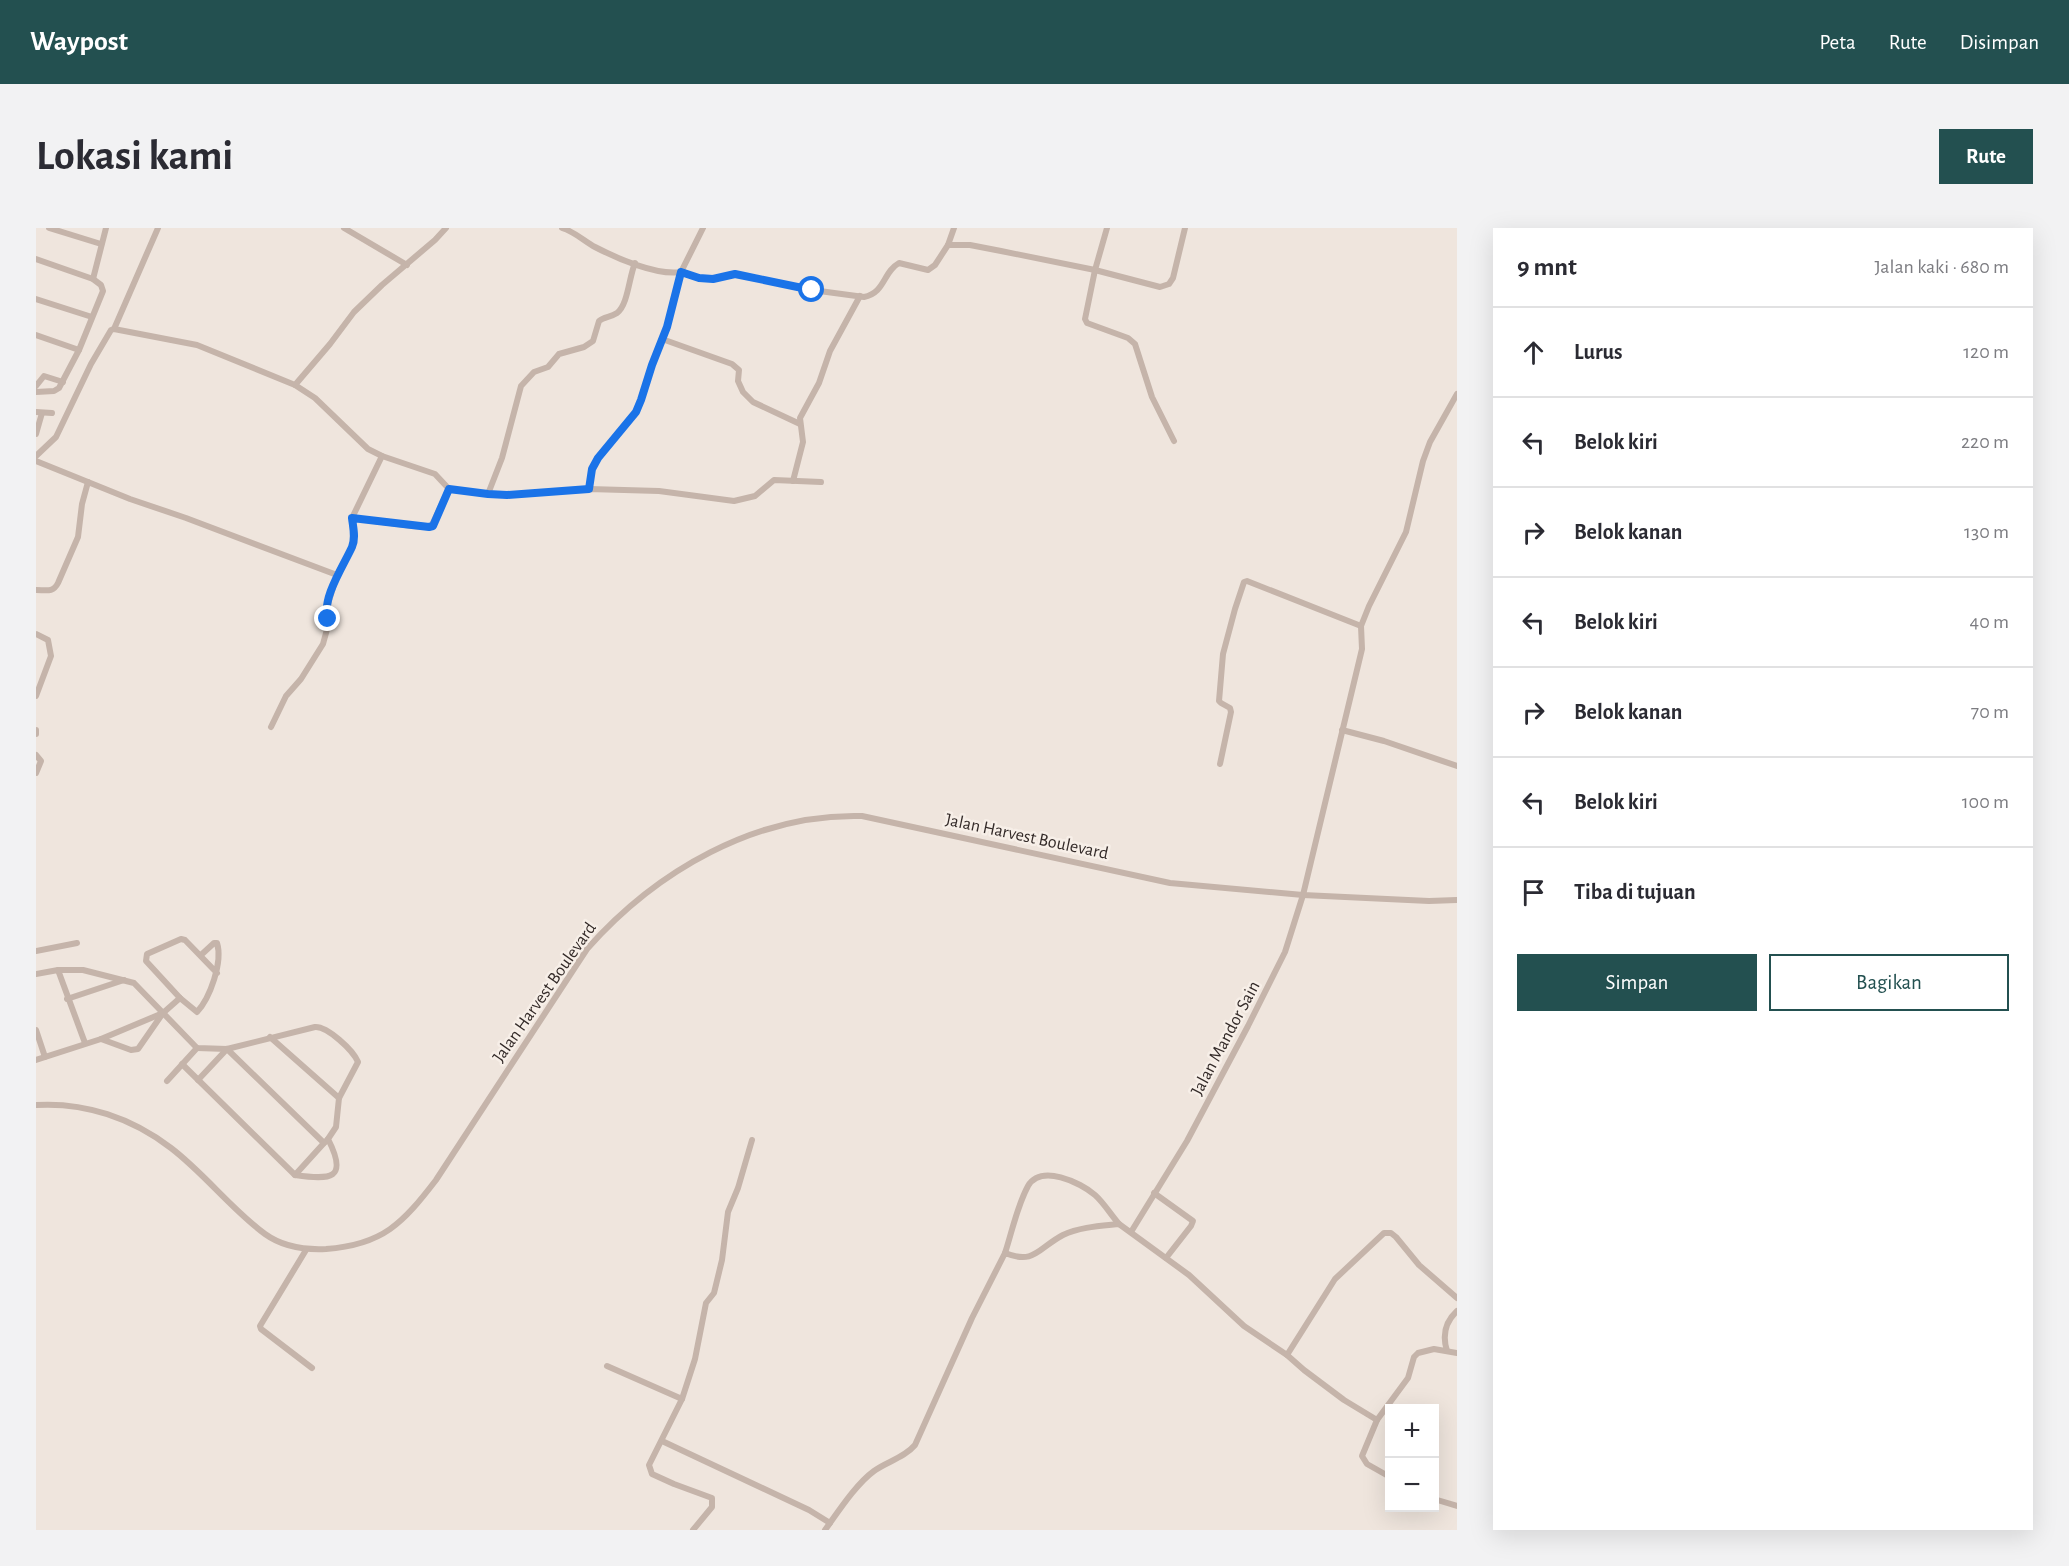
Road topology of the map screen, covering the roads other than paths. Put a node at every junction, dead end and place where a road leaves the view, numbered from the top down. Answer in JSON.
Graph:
{"nodes":[{"id":1,"x":49,"y":228,"type":"edge"},
{"id":2,"x":106,"y":228,"type":"edge"},
{"id":3,"x":158,"y":228,"type":"edge"},
{"id":4,"x":344,"y":228,"type":"edge"},
{"id":5,"x":446,"y":228,"type":"edge"},
{"id":6,"x":562,"y":228,"type":"edge"},
{"id":7,"x":703,"y":228,"type":"edge"},
{"id":8,"x":954,"y":228,"type":"edge"},
{"id":9,"x":1107,"y":228,"type":"edge"},
{"id":10,"x":1185,"y":228,"type":"edge"},
{"id":11,"x":65,"y":231,"type":"edge"},
{"id":12,"x":101,"y":244,"type":"junction"},
{"id":13,"x":948,"y":245,"type":"junction"},
{"id":14,"x":36,"y":259,"type":"edge"},
{"id":15,"x":635,"y":263,"type":"junction"},
{"id":16,"x":407,"y":265,"type":"junction"},
{"id":17,"x":1095,"y":270,"type":"junction"},
{"id":18,"x":681,"y":272,"type":"junction"},
{"id":19,"x":93,"y":279,"type":"junction"},
{"id":20,"x":860,"y":296,"type":"junction"},
{"id":21,"x":36,"y":299,"type":"edge"},
{"id":22,"x":92,"y":317,"type":"junction"},
{"id":23,"x":114,"y":329,"type":"junction"},
{"id":24,"x":36,"y":335,"type":"edge"},
{"id":25,"x":662,"y":339,"type":"junction"},
{"id":26,"x":79,"y":350,"type":"junction"},
{"id":27,"x":63,"y":382,"type":"junction"},
{"id":28,"x":295,"y":385,"type":"junction"},
{"id":29,"x":36,"y":386,"type":"edge"},
{"id":30,"x":36,"y":392,"type":"edge"},
{"id":31,"x":1457,"y":394,"type":"edge"},
{"id":32,"x":39,"y":413,"type":"edge"},
{"id":33,"x":52,"y":413,"type":"dead end"},
{"id":34,"x":800,"y":424,"type":"junction"},
{"id":35,"x":36,"y":434,"type":"edge"},
{"id":36,"x":1174,"y":441,"type":"dead end"},
{"id":37,"x":36,"y":456,"type":"edge"},
{"id":38,"x":382,"y":456,"type":"junction"},
{"id":39,"x":36,"y":460,"type":"edge"},
{"id":40,"x":793,"y":481,"type":"junction"},
{"id":41,"x":88,"y":482,"type":"junction"},
{"id":42,"x":821,"y":482,"type":"dead end"},
{"id":43,"x":449,"y":489,"type":"junction"},
{"id":44,"x":589,"y":489,"type":"junction"},
{"id":45,"x":488,"y":494,"type":"junction"},
{"id":46,"x":352,"y":518,"type":"junction"},
{"id":47,"x":338,"y":575,"type":"junction"},
{"id":48,"x":36,"y":590,"type":"edge"},
{"id":49,"x":1361,"y":626,"type":"junction"},
{"id":50,"x":36,"y":634,"type":"edge"},
{"id":51,"x":36,"y":696,"type":"edge"},
{"id":52,"x":271,"y":727,"type":"dead end"},
{"id":53,"x":1342,"y":730,"type":"junction"},
{"id":54,"x":36,"y":755,"type":"edge"},
{"id":55,"x":1220,"y":764,"type":"dead end"},
{"id":56,"x":1457,"y":766,"type":"edge"},
{"id":57,"x":36,"y":773,"type":"edge"},
{"id":58,"x":1303,"y":895,"type":"junction"},
{"id":59,"x":1457,"y":900,"type":"edge"},
{"id":60,"x":77,"y":943,"type":"dead end"},
{"id":61,"x":36,"y":951,"type":"edge"},
{"id":62,"x":201,"y":955,"type":"junction"},
{"id":63,"x":58,"y":970,"type":"junction"},
{"id":64,"x":217,"y":973,"type":"junction"},
{"id":65,"x":36,"y":974,"type":"edge"},
{"id":66,"x":124,"y":980,"type":"junction"},
{"id":67,"x":68,"y":999,"type":"junction"},
{"id":68,"x":175,"y":1002,"type":"junction"},
{"id":69,"x":163,"y":1013,"type":"junction"},
{"id":70,"x":36,"y":1030,"type":"edge"},
{"id":71,"x":270,"y":1037,"type":"junction"},
{"id":72,"x":101,"y":1039,"type":"junction"},
{"id":73,"x":86,"y":1043,"type":"junction"},
{"id":74,"x":197,"y":1048,"type":"junction"},
{"id":75,"x":227,"y":1049,"type":"junction"},
{"id":76,"x":45,"y":1057,"type":"junction"},
{"id":77,"x":36,"y":1060,"type":"edge"},
{"id":78,"x":182,"y":1064,"type":"junction"},
{"id":79,"x":198,"y":1080,"type":"junction"},
{"id":80,"x":166,"y":1081,"type":"dead end"},
{"id":81,"x":339,"y":1098,"type":"junction"},
{"id":82,"x":36,"y":1105,"type":"edge"},
{"id":83,"x":752,"y":1140,"type":"dead end"},
{"id":84,"x":326,"y":1141,"type":"junction"},
{"id":85,"x":295,"y":1175,"type":"junction"},
{"id":86,"x":1154,"y":1193,"type":"junction"},
{"id":87,"x":1119,"y":1224,"type":"junction"},
{"id":88,"x":1131,"y":1232,"type":"junction"},
{"id":89,"x":306,"y":1251,"type":"junction"},
{"id":90,"x":1005,"y":1253,"type":"junction"},
{"id":91,"x":1166,"y":1258,"type":"junction"},
{"id":92,"x":1457,"y":1298,"type":"edge"},
{"id":93,"x":1457,"y":1311,"type":"edge"},
{"id":94,"x":1447,"y":1351,"type":"junction"},
{"id":95,"x":1457,"y":1353,"type":"edge"},
{"id":96,"x":1287,"y":1354,"type":"junction"},
{"id":97,"x":607,"y":1366,"type":"dead end"},
{"id":98,"x":312,"y":1368,"type":"dead end"},
{"id":99,"x":682,"y":1399,"type":"junction"},
{"id":100,"x":1377,"y":1420,"type":"junction"},
{"id":101,"x":662,"y":1441,"type":"junction"},
{"id":102,"x":1385,"y":1475,"type":"edge"},
{"id":103,"x":1439,"y":1501,"type":"edge"},
{"id":104,"x":1457,"y":1506,"type":"edge"},
{"id":105,"x":830,"y":1523,"type":"junction"},
{"id":106,"x":693,"y":1530,"type":"edge"},
{"id":107,"x":825,"y":1530,"type":"edge"}],
"edges":[{"from":1,"to":11,"type":"street"},
{"from":2,"to":12,"type":"street"},
{"from":3,"to":23,"type":"street"},
{"from":4,"to":16,"type":"street"},
{"from":5,"to":16,"type":"street"},
{"from":6,"to":15,"type":"street"},
{"from":7,"to":18,"type":"street"},
{"from":8,"to":13,"type":"street"},
{"from":9,"to":17,"type":"street"},
{"from":10,"to":17,"type":"street"},
{"from":11,"to":12,"type":"street"},
{"from":12,"to":19,"type":"street"},
{"from":13,"to":17,"type":"street"},
{"from":13,"to":20,"type":"street"},
{"from":14,"to":19,"type":"street"},
{"from":15,"to":18,"type":"street"},
{"from":15,"to":45,"type":"street"},
{"from":16,"to":28,"type":"street"},
{"from":17,"to":36,"type":"street"},
{"from":18,"to":20,"type":"street"},
{"from":18,"to":25,"type":"street"},
{"from":19,"to":22,"type":"street"},
{"from":20,"to":34,"type":"street"},
{"from":21,"to":22,"type":"street"},
{"from":22,"to":26,"type":"street"},
{"from":23,"to":28,"type":"street"},
{"from":23,"to":37,"type":"street"},
{"from":24,"to":26,"type":"street"},
{"from":25,"to":34,"type":"street"},
{"from":25,"to":44,"type":"street"},
{"from":26,"to":27,"type":"street"},
{"from":27,"to":29,"type":"street"},
{"from":27,"to":30,"type":"street"},
{"from":28,"to":38,"type":"street"},
{"from":31,"to":49,"type":"street","name":"Jalan Mandor Sain"},
{"from":32,"to":33,"type":"street"},
{"from":32,"to":35,"type":"street"},
{"from":34,"to":40,"type":"street"},
{"from":38,"to":43,"type":"street"},
{"from":38,"to":46,"type":"street"},
{"from":39,"to":41,"type":"street"},
{"from":40,"to":42,"type":"street"},
{"from":40,"to":44,"type":"street"},
{"from":41,"to":47,"type":"street"},
{"from":41,"to":48,"type":"street"},
{"from":43,"to":45,"type":"street"},
{"from":43,"to":46,"type":"street"},
{"from":44,"to":45,"type":"street"},
{"from":46,"to":47,"type":"street"},
{"from":47,"to":52,"type":"street"},
{"from":49,"to":53,"type":"street","name":"Jalan Mandor Sain"},
{"from":49,"to":55,"type":"street"},
{"from":50,"to":51,"type":"street"},
{"from":53,"to":56,"type":"street"},
{"from":53,"to":58,"type":"street","name":"Jalan Mandor Sain"},
{"from":54,"to":57,"type":"street"},
{"from":58,"to":59,"type":"street","name":"Jalan Harvest Boulevard"},
{"from":58,"to":86,"type":"street","name":"Jalan Mandor Sain"},
{"from":58,"to":89,"type":"street","name":"Jalan Harvest Boulevard"},
{"from":60,"to":61,"type":"street"},
{"from":62,"to":64,"type":"street"},
{"from":62,"to":64,"type":"street"},
{"from":62,"to":68,"type":"street"},
{"from":63,"to":65,"type":"street"},
{"from":63,"to":66,"type":"street"},
{"from":63,"to":67,"type":"street"},
{"from":64,"to":68,"type":"street"},
{"from":66,"to":67,"type":"street"},
{"from":66,"to":69,"type":"street"},
{"from":67,"to":73,"type":"street"},
{"from":68,"to":69,"type":"street"},
{"from":69,"to":72,"type":"street"},
{"from":69,"to":72,"type":"street"},
{"from":69,"to":74,"type":"street"},
{"from":70,"to":76,"type":"street"},
{"from":71,"to":75,"type":"street"},
{"from":71,"to":81,"type":"street"},
{"from":71,"to":81,"type":"street"},
{"from":72,"to":73,"type":"street"},
{"from":73,"to":76,"type":"street"},
{"from":74,"to":75,"type":"street"},
{"from":74,"to":78,"type":"street"},
{"from":75,"to":79,"type":"street"},
{"from":75,"to":84,"type":"street"},
{"from":76,"to":77,"type":"street"},
{"from":78,"to":79,"type":"street"},
{"from":78,"to":80,"type":"street"},
{"from":79,"to":85,"type":"street"},
{"from":81,"to":84,"type":"street"},
{"from":82,"to":89,"type":"street","name":"Jalan Harvest Boulevard"},
{"from":83,"to":99,"type":"street"},
{"from":84,"to":85,"type":"street"},
{"from":84,"to":85,"type":"street"},
{"from":86,"to":88,"type":"street","name":"Jalan Mandor Sain"},
{"from":86,"to":91,"type":"street"},
{"from":87,"to":88,"type":"street"},
{"from":87,"to":90,"type":"street"},
{"from":87,"to":90,"type":"street"},
{"from":88,"to":91,"type":"street"},
{"from":89,"to":98,"type":"street"},
{"from":90,"to":105,"type":"street"},
{"from":91,"to":96,"type":"street"},
{"from":92,"to":96,"type":"street"},
{"from":93,"to":94,"type":"street"},
{"from":94,"to":95,"type":"street"},
{"from":94,"to":100,"type":"street"},
{"from":96,"to":100,"type":"street"},
{"from":97,"to":99,"type":"street"},
{"from":99,"to":101,"type":"street"},
{"from":100,"to":102,"type":"street"},
{"from":101,"to":105,"type":"street"},
{"from":101,"to":106,"type":"street"},
{"from":103,"to":104,"type":"street"},
{"from":105,"to":107,"type":"street"}]}
